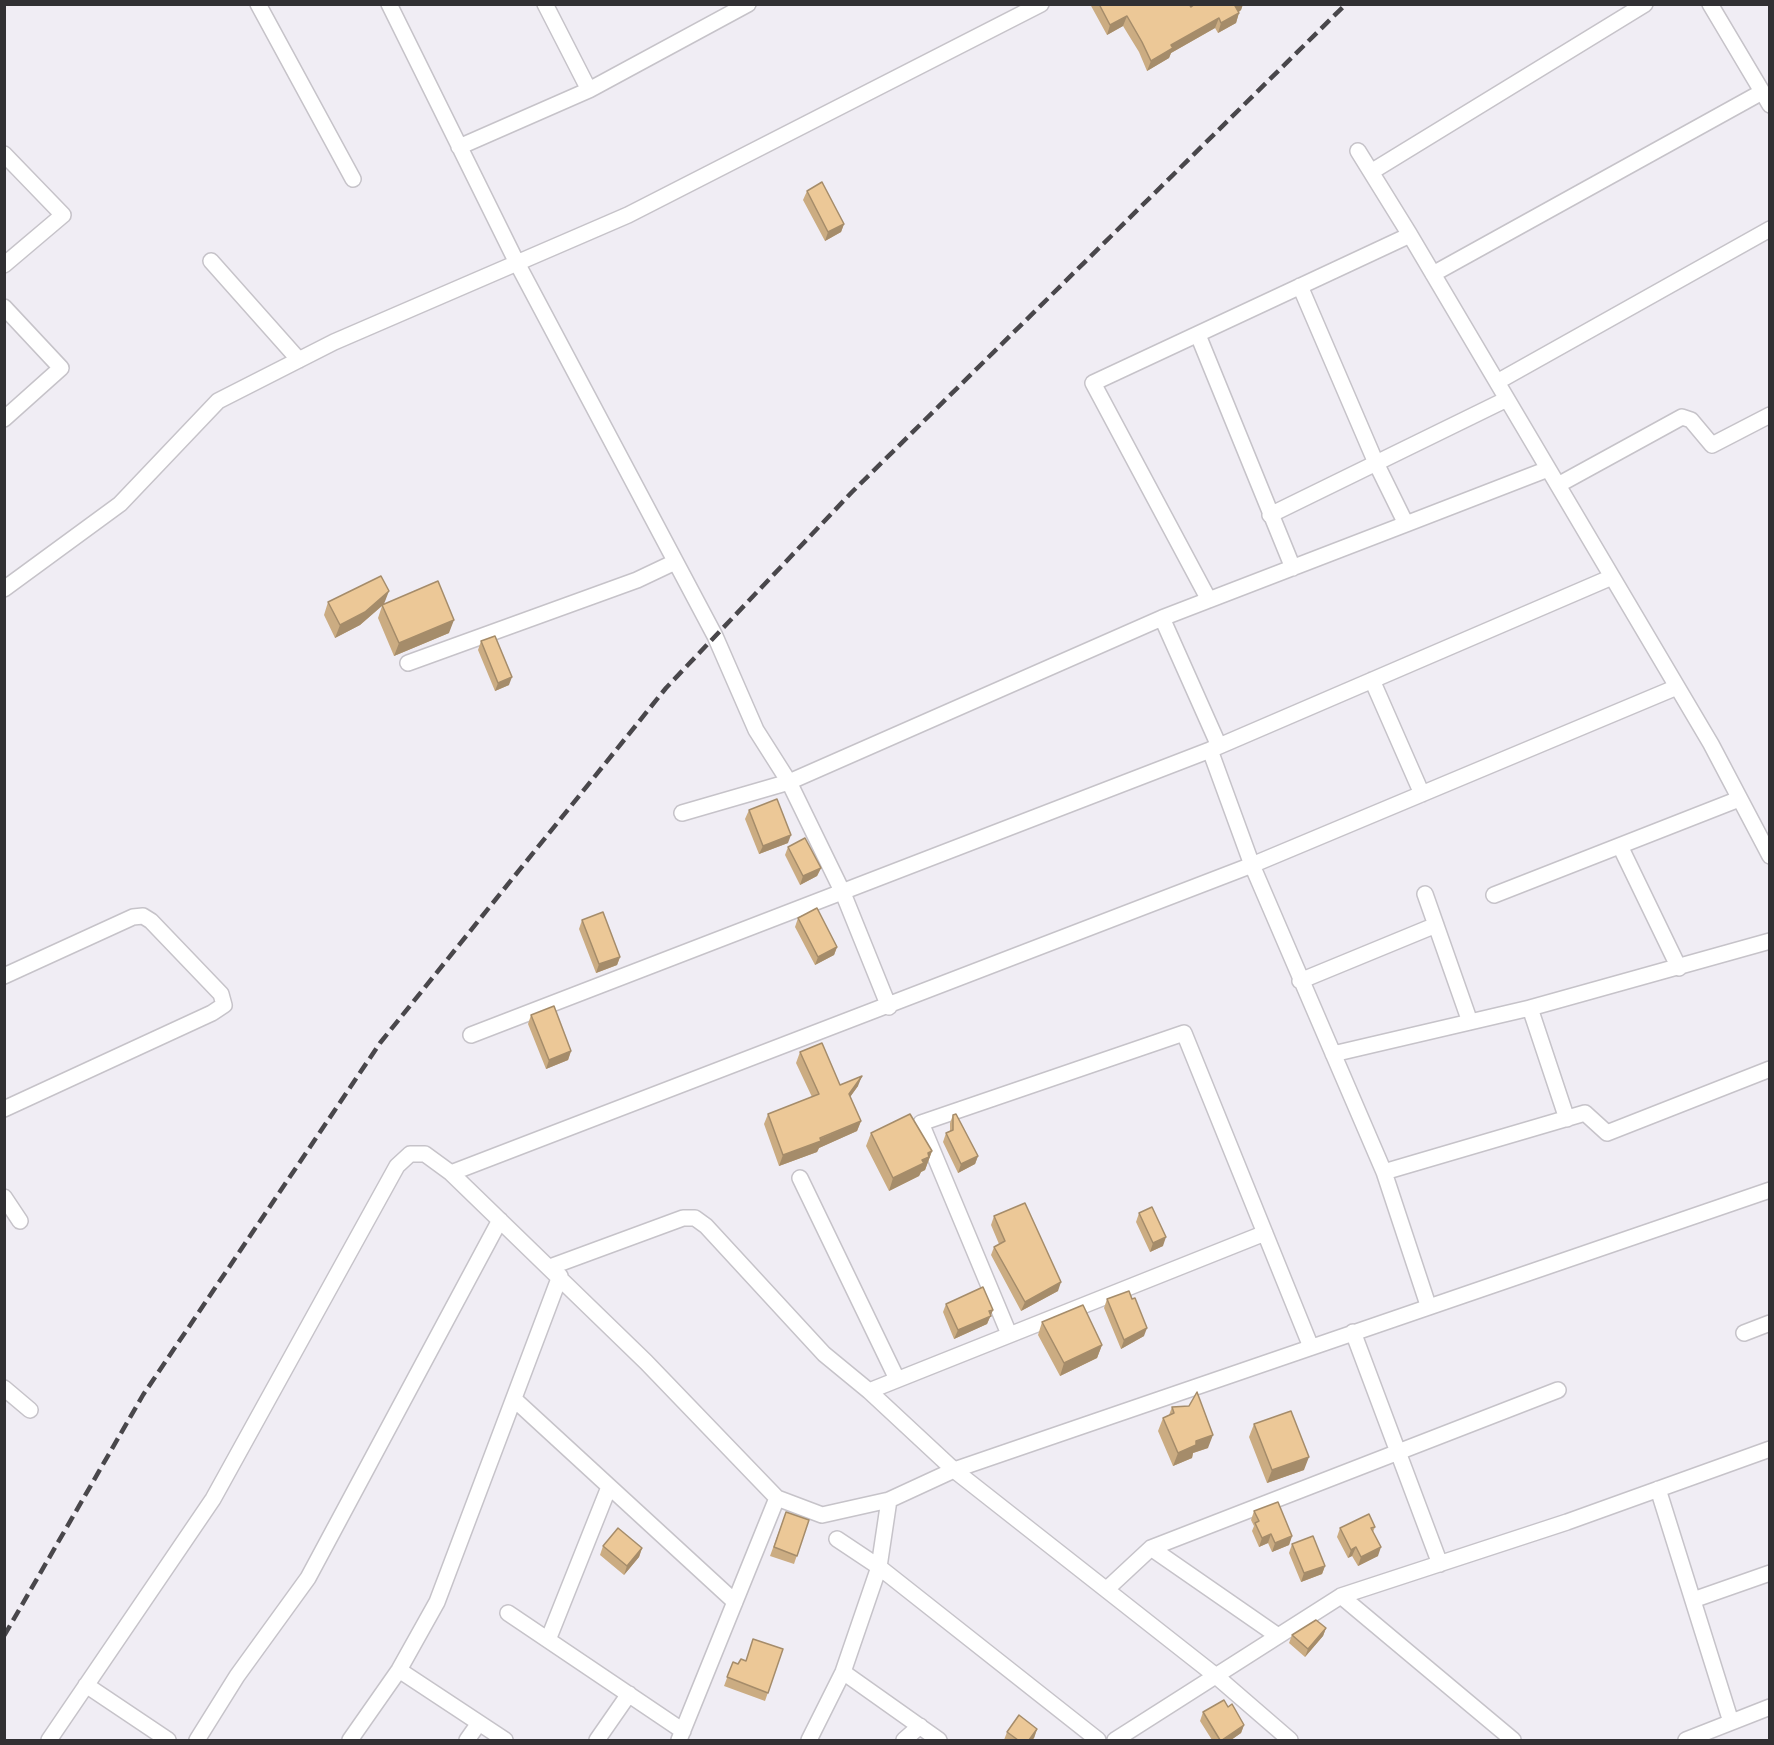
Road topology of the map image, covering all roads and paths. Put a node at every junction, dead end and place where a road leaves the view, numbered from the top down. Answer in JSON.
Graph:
{"nodes":[{"id":1,"x":258,"y":4,"type":"edge"},
{"id":2,"x":389,"y":4,"type":"edge"},
{"id":3,"x":545,"y":4,"type":"edge"},
{"id":4,"x":748,"y":4,"type":"edge"},
{"id":5,"x":1041,"y":4,"type":"edge"},
{"id":6,"x":1645,"y":4,"type":"edge"},
{"id":7,"x":1710,"y":4,"type":"edge"},
{"id":8,"x":589,"y":90,"type":"junction"},
{"id":9,"x":1766,"y":98,"type":"edge"},
{"id":10,"x":459,"y":147,"type":"junction"},
{"id":11,"x":1358,"y":150,"type":"dead end"},
{"id":12,"x":4,"y":154,"type":"edge"},
{"id":13,"x":1371,"y":172,"type":"junction"},
{"id":14,"x":353,"y":179,"type":"dead end"},
{"id":15,"x":1770,"y":229,"type":"edge"},
{"id":16,"x":1410,"y":235,"type":"junction"},
{"id":17,"x":211,"y":261,"type":"dead end"},
{"id":18,"x":517,"y":263,"type":"junction"},
{"id":19,"x":4,"y":265,"type":"edge"},
{"id":20,"x":1433,"y":274,"type":"junction"},
{"id":21,"x":1300,"y":286,"type":"junction"},
{"id":22,"x":4,"y":307,"type":"edge"},
{"id":23,"x":1197,"y":334,"type":"junction"},
{"id":24,"x":299,"y":360,"type":"junction"},
{"id":25,"x":1497,"y":382,"type":"junction"},
{"id":26,"x":1507,"y":399,"type":"junction"},
{"id":27,"x":1770,"y":415,"type":"edge"},
{"id":28,"x":4,"y":419,"type":"edge"},
{"id":29,"x":1376,"y":463,"type":"junction"},
{"id":30,"x":1548,"y":469,"type":"junction"},
{"id":31,"x":1558,"y":485,"type":"junction"},
{"id":32,"x":1270,"y":515,"type":"junction"},
{"id":33,"x":1406,"y":525,"type":"junction"},
{"id":34,"x":675,"y":562,"type":"junction"},
{"id":35,"x":1293,"y":568,"type":"junction"},
{"id":36,"x":1612,"y":577,"type":"junction"},
{"id":37,"x":4,"y":590,"type":"edge"},
{"id":38,"x":1209,"y":600,"type":"junction"},
{"id":39,"x":1162,"y":618,"type":"junction"},
{"id":40,"x":408,"y":663,"type":"dead end"},
{"id":41,"x":1372,"y":680,"type":"junction"},
{"id":42,"x":1677,"y":687,"type":"junction"},
{"id":43,"x":1214,"y":748,"type":"junction"},
{"id":44,"x":789,"y":782,"type":"junction"},
{"id":45,"x":1422,"y":794,"type":"junction"},
{"id":46,"x":1739,"y":799,"type":"junction"},
{"id":47,"x":682,"y":813,"type":"dead end"},
{"id":48,"x":1765,"y":837,"type":"edge"},
{"id":49,"x":1620,"y":846,"type":"junction"},
{"id":50,"x":1770,"y":856,"type":"edge"},
{"id":51,"x":1252,"y":865,"type":"junction"},
{"id":52,"x":843,"y":893,"type":"junction"},
{"id":53,"x":1425,"y":894,"type":"dead end"},
{"id":54,"x":1494,"y":895,"type":"dead end"},
{"id":55,"x":1436,"y":925,"type":"junction"},
{"id":56,"x":1770,"y":940,"type":"edge"},
{"id":57,"x":1679,"y":968,"type":"junction"},
{"id":58,"x":4,"y":976,"type":"edge"},
{"id":59,"x":1300,"y":981,"type":"junction"},
{"id":60,"x":889,"y":1006,"type":"junction"},
{"id":61,"x":1530,"y":1008,"type":"junction"},
{"id":62,"x":1470,"y":1022,"type":"junction"},
{"id":63,"x":471,"y":1035,"type":"dead end"},
{"id":64,"x":1332,"y":1054,"type":"junction"},
{"id":65,"x":1770,"y":1069,"type":"edge"},
{"id":66,"x":4,"y":1109,"type":"edge"},
{"id":67,"x":1567,"y":1119,"type":"junction"},
{"id":68,"x":1384,"y":1172,"type":"junction"},
{"id":69,"x":451,"y":1173,"type":"junction"},
{"id":70,"x":800,"y":1178,"type":"dead end"},
{"id":71,"x":1770,"y":1190,"type":"edge"},
{"id":72,"x":4,"y":1197,"type":"edge"},
{"id":73,"x":500,"y":1220,"type":"junction"},
{"id":74,"x":20,"y":1221,"type":"dead end"},
{"id":75,"x":1265,"y":1233,"type":"junction"},
{"id":76,"x":555,"y":1271,"type":"junction"},
{"id":77,"x":1428,"y":1305,"type":"junction"},
{"id":78,"x":1770,"y":1323,"type":"edge"},
{"id":79,"x":1353,"y":1332,"type":"junction"},
{"id":80,"x":1744,"y":1333,"type":"dead end"},
{"id":81,"x":1009,"y":1334,"type":"junction"},
{"id":82,"x":1311,"y":1347,"type":"junction"},
{"id":83,"x":897,"y":1379,"type":"junction"},
{"id":84,"x":4,"y":1388,"type":"edge"},
{"id":85,"x":869,"y":1390,"type":"junction"},
{"id":86,"x":1558,"y":1390,"type":"dead end"},
{"id":87,"x":514,"y":1399,"type":"junction"},
{"id":88,"x":30,"y":1410,"type":"dead end"},
{"id":89,"x":1770,"y":1449,"type":"edge"},
{"id":90,"x":1396,"y":1452,"type":"junction"},
{"id":91,"x":954,"y":1470,"type":"junction"},
{"id":92,"x":609,"y":1487,"type":"junction"},
{"id":93,"x":1659,"y":1489,"type":"junction"},
{"id":94,"x":777,"y":1498,"type":"junction"},
{"id":95,"x":889,"y":1500,"type":"junction"},
{"id":96,"x":837,"y":1539,"type":"dead end"},
{"id":97,"x":1151,"y":1548,"type":"junction"},
{"id":98,"x":1440,"y":1563,"type":"junction"},
{"id":99,"x":879,"y":1567,"type":"junction"},
{"id":100,"x":1770,"y":1573,"type":"edge"},
{"id":101,"x":1108,"y":1588,"type":"junction"},
{"id":102,"x":1341,"y":1596,"type":"junction"},
{"id":103,"x":1693,"y":1600,"type":"junction"},
{"id":104,"x":735,"y":1602,"type":"junction"},
{"id":105,"x":508,"y":1612,"type":"dead end"},
{"id":106,"x":1278,"y":1636,"type":"junction"},
{"id":107,"x":548,"y":1640,"type":"junction"},
{"id":108,"x":399,"y":1670,"type":"junction"},
{"id":109,"x":843,"y":1672,"type":"junction"},
{"id":110,"x":1216,"y":1676,"type":"junction"},
{"id":111,"x":86,"y":1685,"type":"junction"},
{"id":112,"x":629,"y":1694,"type":"junction"},
{"id":113,"x":1770,"y":1707,"type":"edge"},
{"id":114,"x":1731,"y":1722,"type":"junction"},
{"id":115,"x":478,"y":1723,"type":"junction"},
{"id":116,"x":920,"y":1726,"type":"junction"},
{"id":117,"x":681,"y":1736,"type":"edge"},
{"id":118,"x":1694,"y":1739,"type":"edge"},
{"id":119,"x":49,"y":1740,"type":"edge"},
{"id":120,"x":168,"y":1740,"type":"edge"},
{"id":121,"x":197,"y":1740,"type":"edge"},
{"id":122,"x":350,"y":1740,"type":"edge"},
{"id":123,"x":467,"y":1740,"type":"edge"},
{"id":124,"x":505,"y":1740,"type":"edge"},
{"id":125,"x":597,"y":1740,"type":"edge"},
{"id":126,"x":809,"y":1740,"type":"edge"},
{"id":127,"x":904,"y":1740,"type":"edge"},
{"id":128,"x":939,"y":1740,"type":"edge"},
{"id":129,"x":1098,"y":1740,"type":"edge"},
{"id":130,"x":1115,"y":1740,"type":"edge"},
{"id":131,"x":1290,"y":1740,"type":"edge"},
{"id":132,"x":1513,"y":1740,"type":"edge"}],
"edges":[{"from":1,"to":14,"type":"street"},
{"from":2,"to":10,"type":"street"},
{"from":3,"to":8,"type":"street"},
{"from":4,"to":8,"type":"street"},
{"from":5,"to":18,"type":"street"},
{"from":6,"to":13,"type":"street"},
{"from":7,"to":9,"type":"street"},
{"from":8,"to":10,"type":"street"},
{"from":9,"to":20,"type":"street"},
{"from":10,"to":18,"type":"street"},
{"from":11,"to":13,"type":"street"},
{"from":12,"to":19,"type":"street"},
{"from":13,"to":16,"type":"street"},
{"from":15,"to":25,"type":"street"},
{"from":16,"to":20,"type":"street"},
{"from":16,"to":21,"type":"street"},
{"from":17,"to":24,"type":"street"},
{"from":18,"to":24,"type":"street"},
{"from":18,"to":34,"type":"street"},
{"from":20,"to":25,"type":"street"},
{"from":21,"to":23,"type":"street"},
{"from":21,"to":29,"type":"street"},
{"from":22,"to":28,"type":"street"},
{"from":23,"to":32,"type":"street"},
{"from":23,"to":38,"type":"street"},
{"from":24,"to":37,"type":"street"},
{"from":25,"to":26,"type":"street"},
{"from":26,"to":29,"type":"street"},
{"from":26,"to":30,"type":"street"},
{"from":27,"to":31,"type":"street"},
{"from":29,"to":32,"type":"street"},
{"from":29,"to":33,"type":"street"},
{"from":30,"to":31,"type":"street"},
{"from":30,"to":33,"type":"street"},
{"from":31,"to":36,"type":"street"},
{"from":32,"to":35,"type":"street"},
{"from":33,"to":35,"type":"street"},
{"from":34,"to":40,"type":"street"},
{"from":34,"to":44,"type":"street"},
{"from":35,"to":38,"type":"street"},
{"from":36,"to":41,"type":"street"},
{"from":36,"to":42,"type":"street"},
{"from":38,"to":39,"type":"street"},
{"from":39,"to":43,"type":"street"},
{"from":39,"to":44,"type":"street"},
{"from":41,"to":43,"type":"street"},
{"from":41,"to":45,"type":"street"},
{"from":42,"to":45,"type":"street"},
{"from":42,"to":46,"type":"street"},
{"from":43,"to":51,"type":"street"},
{"from":43,"to":52,"type":"street"},
{"from":44,"to":47,"type":"street"},
{"from":44,"to":52,"type":"street"},
{"from":45,"to":51,"type":"street"},
{"from":46,"to":48,"type":"street"},
{"from":46,"to":49,"type":"street"},
{"from":48,"to":50,"type":"street"},
{"from":49,"to":54,"type":"street"},
{"from":49,"to":57,"type":"street"},
{"from":51,"to":59,"type":"street"},
{"from":51,"to":60,"type":"street"},
{"from":52,"to":60,"type":"street"},
{"from":52,"to":63,"type":"street"},
{"from":53,"to":55,"type":"street"},
{"from":55,"to":59,"type":"street"},
{"from":55,"to":62,"type":"street"},
{"from":56,"to":57,"type":"street"},
{"from":57,"to":61,"type":"street"},
{"from":58,"to":66,"type":"street"},
{"from":59,"to":64,"type":"street"},
{"from":60,"to":69,"type":"street"},
{"from":61,"to":62,"type":"street"},
{"from":61,"to":67,"type":"street"},
{"from":62,"to":64,"type":"street"},
{"from":64,"to":68,"type":"street"},
{"from":65,"to":67,"type":"street"},
{"from":67,"to":68,"type":"street"},
{"from":68,"to":77,"type":"street"},
{"from":69,"to":73,"type":"street"},
{"from":69,"to":111,"type":"street"},
{"from":70,"to":83,"type":"street"},
{"from":71,"to":77,"type":"street"},
{"from":72,"to":74,"type":"street"},
{"from":73,"to":76,"type":"street"},
{"from":73,"to":121,"type":"street"},
{"from":75,"to":81,"type":"street"},
{"from":75,"to":81,"type":"street"},
{"from":75,"to":82,"type":"street"},
{"from":76,"to":85,"type":"street"},
{"from":76,"to":87,"type":"street"},
{"from":76,"to":94,"type":"street"},
{"from":77,"to":79,"type":"street"},
{"from":78,"to":80,"type":"street"},
{"from":79,"to":82,"type":"street"},
{"from":79,"to":90,"type":"street"},
{"from":81,"to":83,"type":"street"},
{"from":82,"to":91,"type":"street"},
{"from":83,"to":85,"type":"street"},
{"from":84,"to":88,"type":"street"},
{"from":85,"to":91,"type":"street"},
{"from":86,"to":90,"type":"street"},
{"from":87,"to":92,"type":"street"},
{"from":87,"to":108,"type":"street"},
{"from":89,"to":93,"type":"street"},
{"from":90,"to":97,"type":"street"},
{"from":90,"to":98,"type":"street"},
{"from":91,"to":95,"type":"street"},
{"from":91,"to":101,"type":"street"},
{"from":92,"to":104,"type":"street"},
{"from":92,"to":107,"type":"street"},
{"from":93,"to":98,"type":"street"},
{"from":93,"to":103,"type":"street"},
{"from":94,"to":95,"type":"street"},
{"from":94,"to":104,"type":"street"},
{"from":95,"to":99,"type":"street"},
{"from":96,"to":99,"type":"street"},
{"from":97,"to":101,"type":"street"},
{"from":97,"to":106,"type":"street"},
{"from":98,"to":102,"type":"street"},
{"from":99,"to":109,"type":"street"},
{"from":99,"to":129,"type":"street"},
{"from":100,"to":103,"type":"street"},
{"from":101,"to":110,"type":"street"},
{"from":102,"to":106,"type":"street"},
{"from":102,"to":132,"type":"street"},
{"from":103,"to":114,"type":"street"},
{"from":104,"to":117,"type":"street"},
{"from":105,"to":107,"type":"street"},
{"from":106,"to":110,"type":"street"},
{"from":107,"to":112,"type":"street"},
{"from":108,"to":115,"type":"street"},
{"from":108,"to":122,"type":"street"},
{"from":109,"to":116,"type":"street"},
{"from":109,"to":126,"type":"street"},
{"from":110,"to":130,"type":"street"},
{"from":110,"to":131,"type":"street"},
{"from":111,"to":119,"type":"street"},
{"from":111,"to":120,"type":"street"},
{"from":112,"to":117,"type":"street"},
{"from":112,"to":125,"type":"street"},
{"from":113,"to":114,"type":"street"},
{"from":114,"to":118,"type":"street"},
{"from":115,"to":123,"type":"street"},
{"from":115,"to":124,"type":"street"},
{"from":116,"to":127,"type":"street"},
{"from":116,"to":128,"type":"street"}]}
